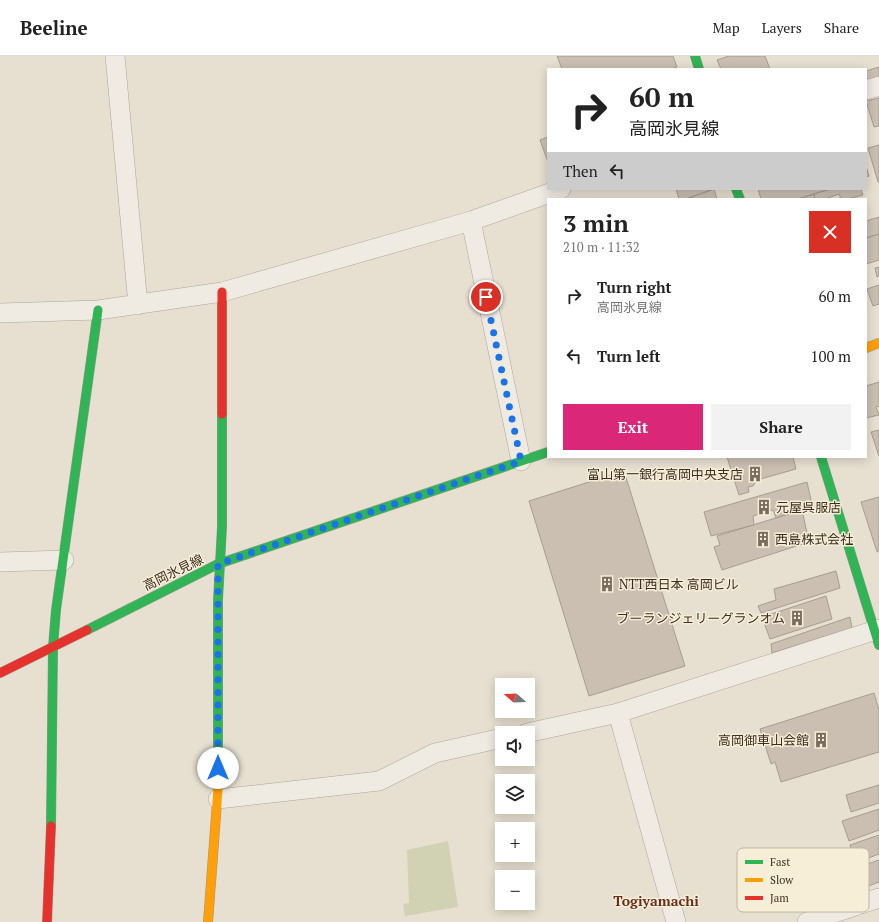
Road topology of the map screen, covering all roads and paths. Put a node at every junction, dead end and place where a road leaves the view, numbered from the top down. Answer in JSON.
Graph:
{"nodes":[{"id":1,"x":695,"y":56,"type":"edge"},
{"id":2,"x":120,"y":57,"type":"edge"},
{"id":3,"x":699,"y":68,"type":"edge"},
{"id":4,"x":879,"y":86,"type":"edge"},
{"id":5,"x":867,"y":90,"type":"edge"},
{"id":6,"x":558,"y":190,"type":"edge"},
{"id":7,"x":471,"y":221,"type":"junction"},
{"id":8,"x":222,"y":292,"type":"junction"},
{"id":9,"x":138,"y":305,"type":"junction"},
{"id":10,"x":98,"y":310,"type":"junction"},
{"id":11,"x":0,"y":313,"type":"edge"},
{"id":12,"x":879,"y":344,"type":"edge"},
{"id":13,"x":867,"y":348,"type":"edge"},
{"id":14,"x":547,"y":452,"type":"edge"},
{"id":15,"x":821,"y":458,"type":"edge"},
{"id":16,"x":521,"y":461,"type":"junction"},
{"id":17,"x":64,"y":560,"type":"junction"},
{"id":18,"x":0,"y":562,"type":"edge"},
{"id":19,"x":218,"y":564,"type":"junction"},
{"id":20,"x":877,"y":635,"type":"edge"},
{"id":21,"x":53,"y":647,"type":"junction"},
{"id":22,"x":0,"y":673,"type":"edge"},
{"id":23,"x":618,"y":713,"type":"junction"},
{"id":24,"x":535,"y":731,"type":"edge"},
{"id":25,"x":495,"y":740,"type":"edge"},
{"id":26,"x":218,"y":799,"type":"junction"},
{"id":27,"x":879,"y":898,"type":"edge"},
{"id":28,"x":869,"y":901,"type":"edge"},
{"id":29,"x":837,"y":912,"type":"edge"},
{"id":30,"x":48,"y":922,"type":"edge"},
{"id":31,"x":208,"y":922,"type":"edge"},
{"id":32,"x":676,"y":922,"type":"edge"},
{"id":33,"x":807,"y":922,"type":"edge"}],
"edges":[{"from":1,"to":3,"type":"street"},
{"from":2,"to":9,"type":"street"},
{"from":4,"to":5,"type":"street"},
{"from":6,"to":7,"type":"street"},
{"from":7,"to":8,"type":"street"},
{"from":7,"to":16,"type":"street"},
{"from":8,"to":9,"type":"street"},
{"from":8,"to":19,"type":"street"},
{"from":9,"to":10,"type":"street"},
{"from":10,"to":11,"type":"street"},
{"from":10,"to":17,"type":"street"},
{"from":12,"to":13,"type":"street"},
{"from":14,"to":16,"type":"street","name":"高岡氷見線"},
{"from":15,"to":20,"type":"street"},
{"from":16,"to":19,"type":"street","name":"高岡氷見線"},
{"from":17,"to":18,"type":"street"},
{"from":17,"to":21,"type":"street"},
{"from":19,"to":21,"type":"street","name":"高岡氷見線"},
{"from":19,"to":26,"type":"street"},
{"from":20,"to":23,"type":"street"},
{"from":21,"to":22,"type":"street","name":"高岡氷見線"},
{"from":21,"to":30,"type":"street"},
{"from":23,"to":24,"type":"street"},
{"from":23,"to":32,"type":"street"},
{"from":25,"to":26,"type":"street"},
{"from":26,"to":31,"type":"street"},
{"from":27,"to":28,"type":"street"},
{"from":29,"to":33,"type":"street"}]}
